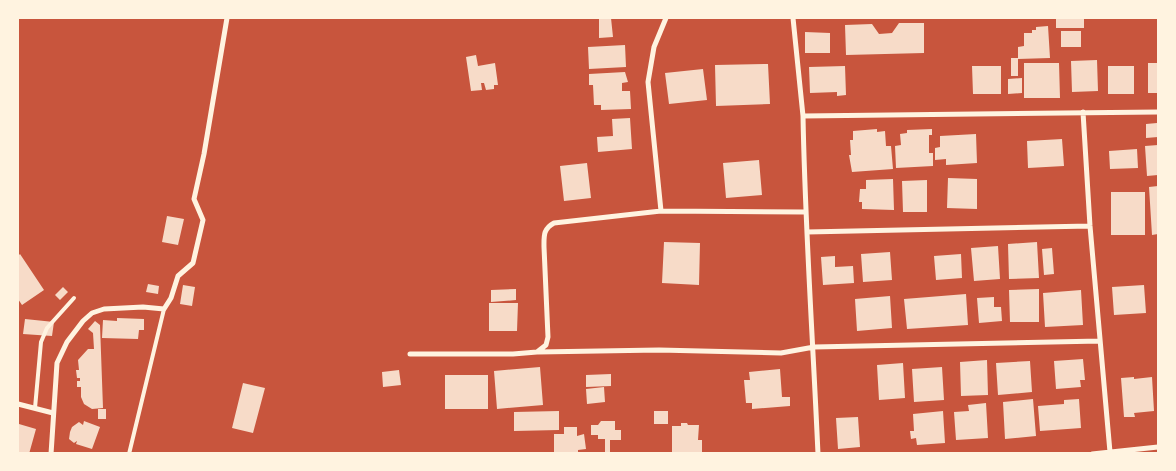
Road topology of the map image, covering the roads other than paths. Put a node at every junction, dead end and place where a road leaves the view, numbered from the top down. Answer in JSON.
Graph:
{"nodes":[{"id":1,"x":227,"y":18,"type":"edge"},
{"id":2,"x":666,"y":18,"type":"edge"},
{"id":3,"x":793,"y":18,"type":"edge"},
{"id":4,"x":1083,"y":112,"type":"junction"},
{"id":5,"x":1158,"y":112,"type":"edge"},
{"id":6,"x":803,"y":116,"type":"junction"},
{"id":7,"x":661,"y":212,"type":"junction"},
{"id":8,"x":805,"y":212,"type":"junction"},
{"id":9,"x":1090,"y":226,"type":"junction"},
{"id":10,"x":807,"y":232,"type":"junction"},
{"id":11,"x":74,"y":298,"type":"dead end"},
{"id":12,"x":164,"y":308,"type":"junction"},
{"id":13,"x":1100,"y":341,"type":"junction"},
{"id":14,"x":814,"y":347,"type":"junction"},
{"id":15,"x":537,"y":352,"type":"junction"},
{"id":16,"x":410,"y":354,"type":"dead end"},
{"id":17,"x":18,"y":404,"type":"edge"},
{"id":18,"x":35,"y":408,"type":"junction"},
{"id":19,"x":53,"y":413,"type":"junction"},
{"id":20,"x":1158,"y":447,"type":"edge"},
{"id":21,"x":1110,"y":452,"type":"junction"},
{"id":22,"x":51,"y":454,"type":"edge"},
{"id":23,"x":129,"y":454,"type":"edge"},
{"id":24,"x":818,"y":454,"type":"edge"},
{"id":25,"x":1092,"y":454,"type":"edge"}],
"edges":[{"from":1,"to":12,"type":"street"},
{"from":2,"to":7,"type":"street"},
{"from":3,"to":6,"type":"street"},
{"from":4,"to":5,"type":"street"},
{"from":4,"to":6,"type":"street"},
{"from":4,"to":9,"type":"street"},
{"from":6,"to":8,"type":"street"},
{"from":7,"to":8,"type":"street"},
{"from":7,"to":15,"type":"street"},
{"from":8,"to":10,"type":"street"},
{"from":9,"to":10,"type":"street"},
{"from":9,"to":13,"type":"street"},
{"from":10,"to":14,"type":"street"},
{"from":11,"to":18,"type":"lane"},
{"from":12,"to":19,"type":"street"},
{"from":12,"to":23,"type":"lane"},
{"from":13,"to":14,"type":"street"},
{"from":13,"to":21,"type":"street"},
{"from":14,"to":15,"type":"street"},
{"from":14,"to":24,"type":"street"},
{"from":15,"to":16,"type":"street"},
{"from":17,"to":18,"type":"street"},
{"from":18,"to":19,"type":"street"},
{"from":19,"to":22,"type":"street"},
{"from":20,"to":21,"type":"street"},
{"from":21,"to":25,"type":"street"}]}
